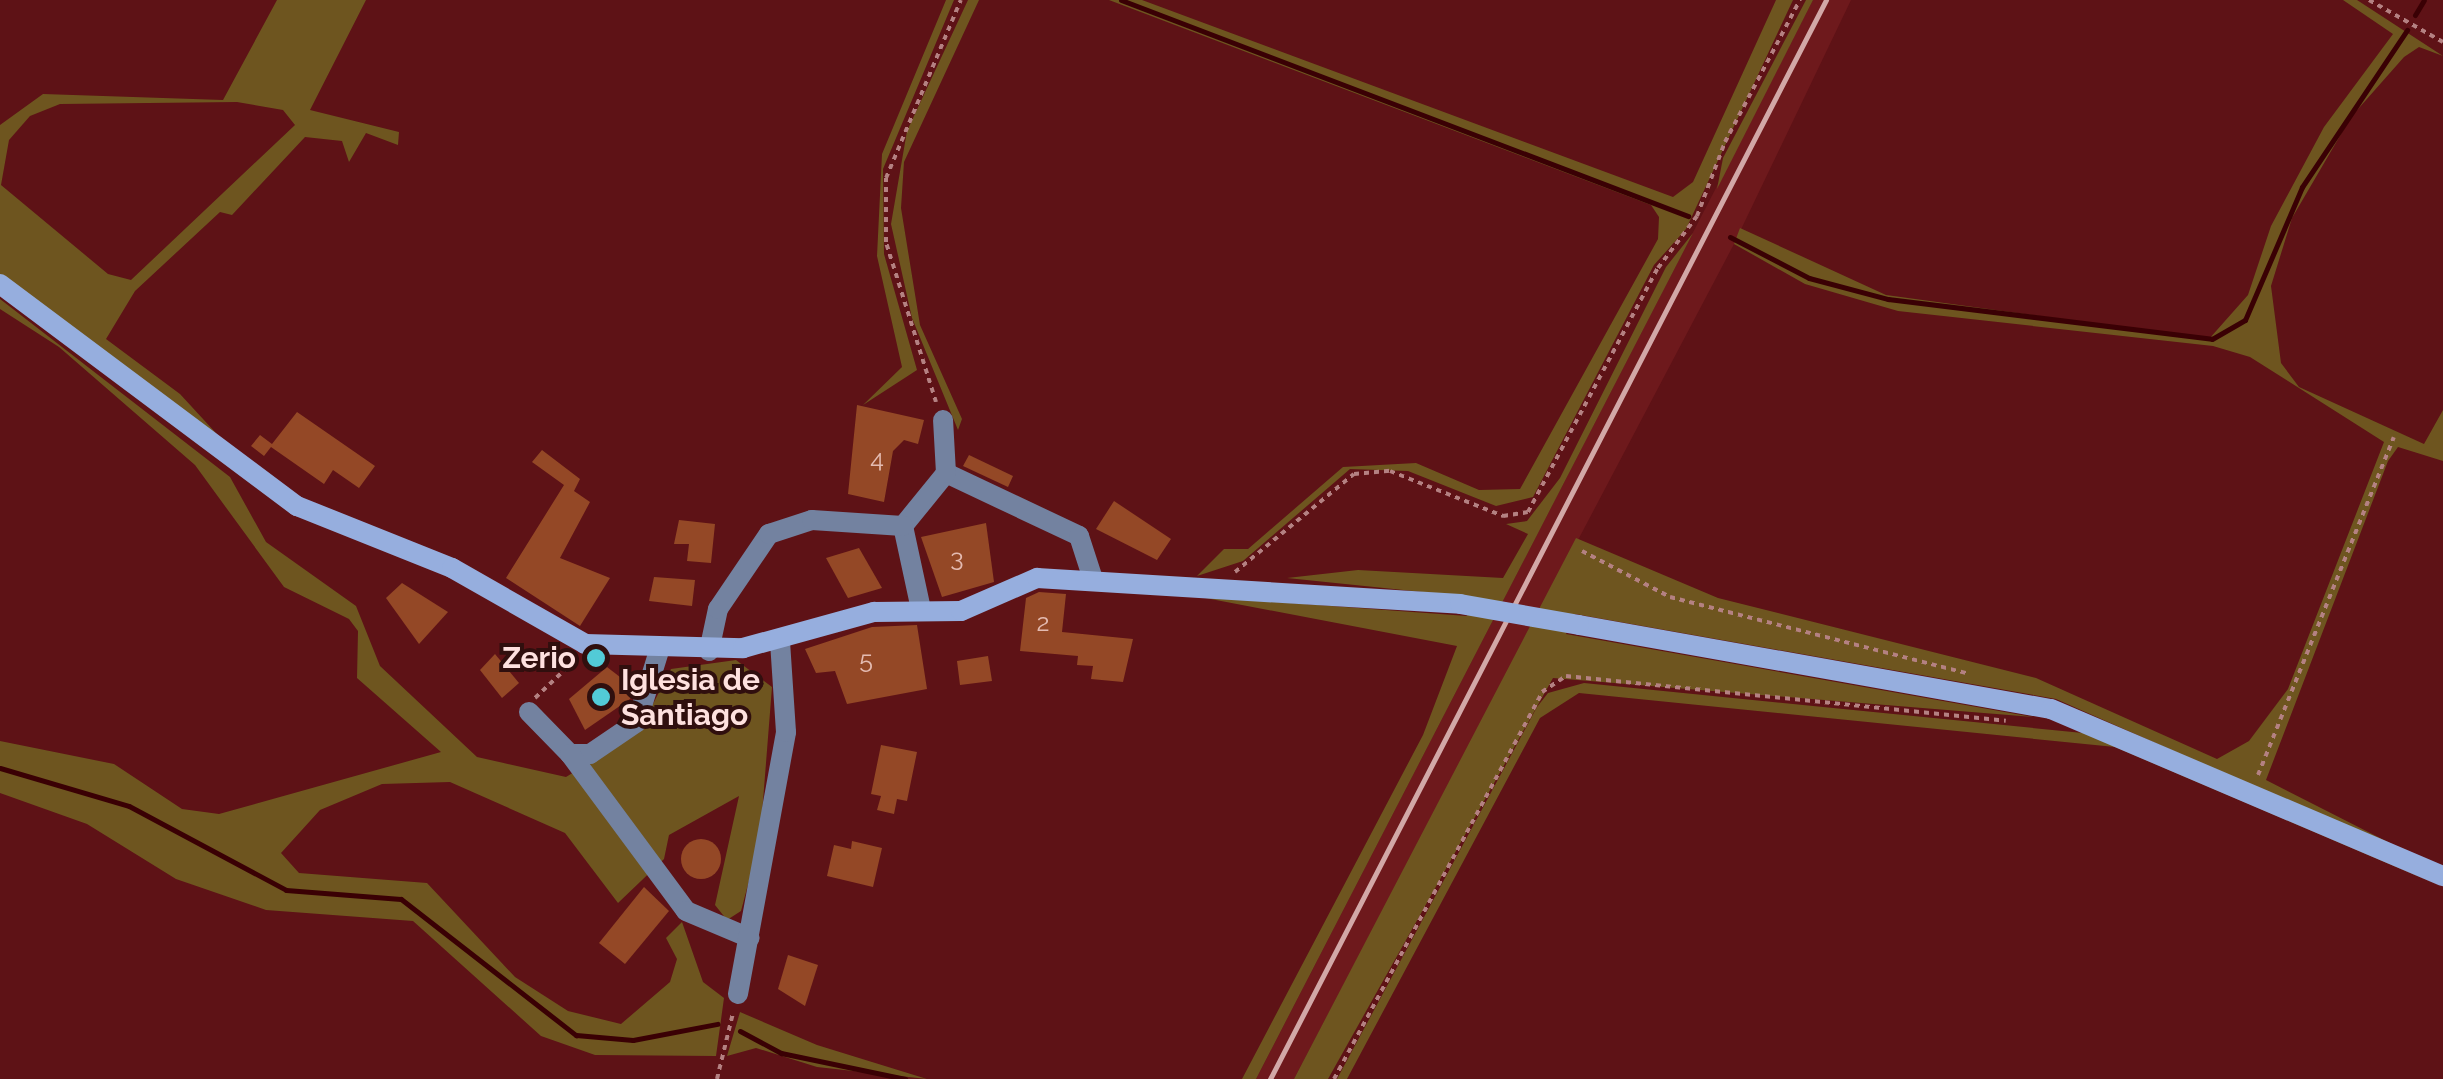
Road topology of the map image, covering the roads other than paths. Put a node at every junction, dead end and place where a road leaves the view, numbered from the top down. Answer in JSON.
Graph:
{"nodes":[{"id":1,"x":0,"y":284,"type":"edge"},
{"id":2,"x":944,"y":420,"type":"road end"},
{"id":3,"x":946,"y":473,"type":"junction"},
{"id":4,"x":903,"y":526,"type":"junction"},
{"id":5,"x":1093,"y":579,"type":"junction"},
{"id":6,"x":921,"y":609,"type":"junction"},
{"id":7,"x":780,"y":641,"type":"junction"},
{"id":8,"x":659,"y":650,"type":"junction"},
{"id":9,"x":709,"y":650,"type":"junction"},
{"id":10,"x":529,"y":712,"type":"road end"},
{"id":11,"x":570,"y":754,"type":"junction"},
{"id":12,"x":2443,"y":876,"type":"edge"},
{"id":13,"x":750,"y":938,"type":"junction"},
{"id":14,"x":738,"y":994,"type":"road end"}],
"edges":[{"from":1,"to":8,"type":"street"},
{"from":2,"to":3,"type":"street"},
{"from":3,"to":4,"type":"street"},
{"from":3,"to":5,"type":"street"},
{"from":4,"to":6,"type":"street"},
{"from":4,"to":9,"type":"street"},
{"from":5,"to":6,"type":"street"},
{"from":5,"to":12,"type":"street","bridge":true},
{"from":6,"to":7,"type":"street"},
{"from":7,"to":9,"type":"street"},
{"from":7,"to":13,"type":"street"},
{"from":8,"to":9,"type":"street"},
{"from":8,"to":11,"type":"street"},
{"from":10,"to":11,"type":"street"},
{"from":11,"to":13,"type":"street"},
{"from":13,"to":14,"type":"street"}]}
